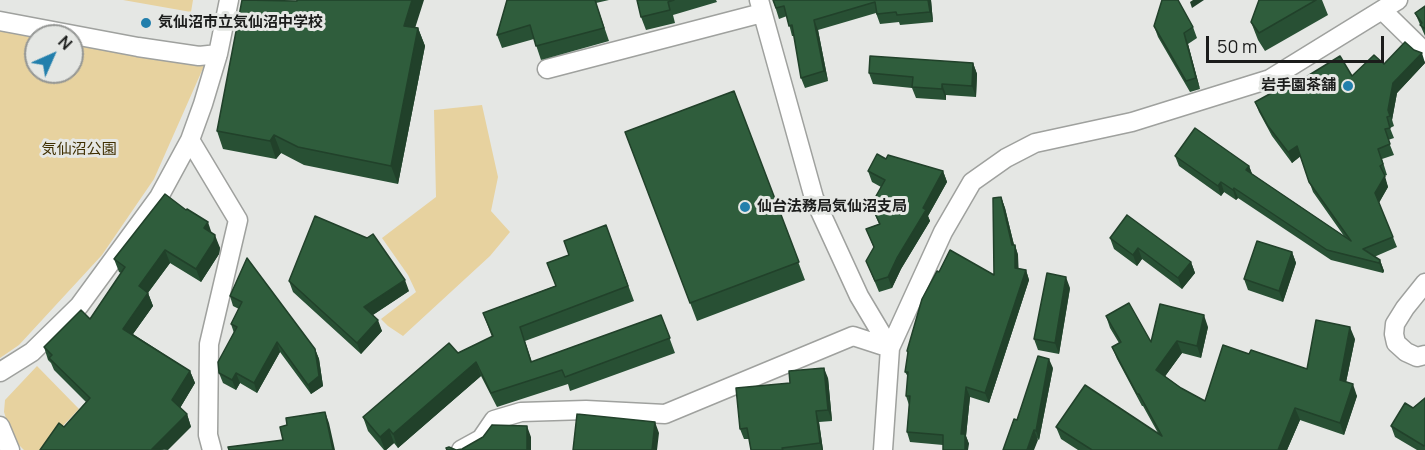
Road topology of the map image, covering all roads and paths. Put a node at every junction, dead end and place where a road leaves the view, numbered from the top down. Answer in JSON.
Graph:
{"nodes":[{"id":1,"x":229,"y":0,"type":"edge"},
{"id":2,"x":1398,"y":0,"type":"edge"},
{"id":3,"x":760,"y":7,"type":"edge"},
{"id":4,"x":1382,"y":10,"type":"junction"},
{"id":5,"x":0,"y":21,"type":"edge"},
{"id":6,"x":1425,"y":52,"type":"edge"},
{"id":7,"x":218,"y":54,"type":"junction"},
{"id":8,"x":547,"y":69,"type":"dead end"},
{"id":9,"x":190,"y":140,"type":"junction"},
{"id":10,"x":1425,"y":283,"type":"edge"},
{"id":11,"x":890,"y":348,"type":"junction"},
{"id":12,"x":1425,"y":355,"type":"edge"},
{"id":13,"x":0,"y":372,"type":"edge"},
{"id":14,"x":0,"y":426,"type":"edge"},
{"id":15,"x":10,"y":450,"type":"edge"},
{"id":16,"x":212,"y":450,"type":"edge"},
{"id":17,"x":461,"y":450,"type":"edge"},
{"id":18,"x":883,"y":450,"type":"edge"}],
"edges":[{"from":1,"to":7,"type":"street"},
{"from":2,"to":4,"type":"street"},
{"from":3,"to":8,"type":"street"},
{"from":3,"to":11,"type":"street"},
{"from":4,"to":6,"type":"street"},
{"from":4,"to":11,"type":"street"},
{"from":5,"to":7,"type":"street"},
{"from":7,"to":9,"type":"street"},
{"from":9,"to":13,"type":"street"},
{"from":9,"to":16,"type":"street"},
{"from":10,"to":12,"type":"street"},
{"from":11,"to":17,"type":"street"},
{"from":11,"to":18,"type":"street"},
{"from":14,"to":15,"type":"street"}]}
